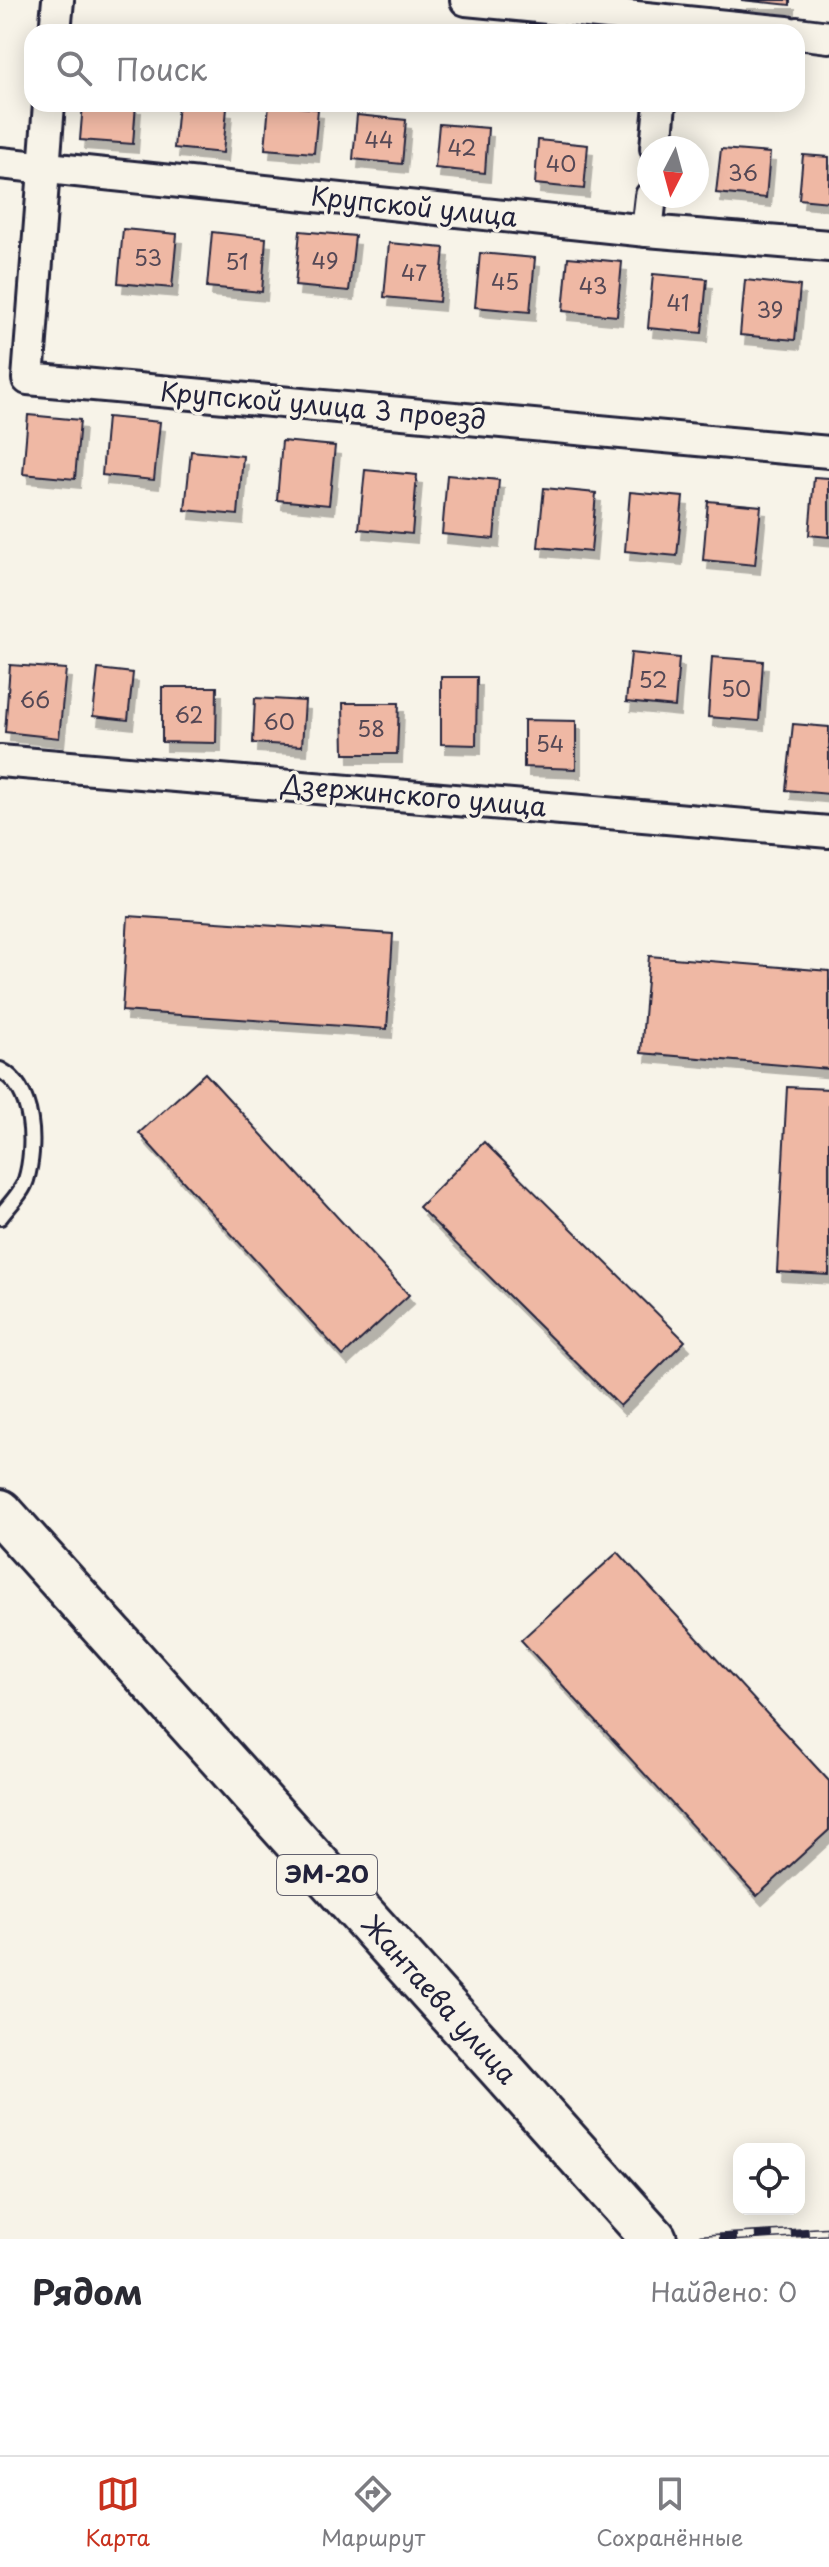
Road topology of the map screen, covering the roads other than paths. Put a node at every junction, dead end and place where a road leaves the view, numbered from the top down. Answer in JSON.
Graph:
{"nodes":[{"id":1,"x":58,"y":0,"type":"edge"},
{"id":2,"x":466,"y":0,"type":"edge"},
{"id":3,"x":56,"y":24,"type":"edge"},
{"id":4,"x":653,"y":24,"type":"edge"},
{"id":5,"x":805,"y":34,"type":"edge"},
{"id":6,"x":829,"y":37,"type":"edge"},
{"id":7,"x":48,"y":112,"type":"edge"},
{"id":8,"x":659,"y":112,"type":"edge"},
{"id":9,"x":657,"y":136,"type":"edge"},
{"id":10,"x":0,"y":163,"type":"edge"},
{"id":11,"x":43,"y":168,"type":"junction"},
{"id":12,"x":650,"y":208,"type":"edge"},
{"id":13,"x":647,"y":231,"type":"junction"},
{"id":14,"x":829,"y":246,"type":"edge"},
{"id":15,"x":829,"y":452,"type":"edge"},
{"id":16,"x":0,"y":761,"type":"edge"},
{"id":17,"x":829,"y":832,"type":"edge"},
{"id":18,"x":0,"y":1070,"type":"edge"},
{"id":19,"x":0,"y":1218,"type":"edge"},
{"id":20,"x":0,"y":1512,"type":"edge"},
{"id":21,"x":654,"y":2239,"type":"edge"}],
"edges":[{"from":1,"to":3,"type":"street"},
{"from":2,"to":4,"type":"street"},
{"from":5,"to":6,"type":"street"},
{"from":7,"to":11,"type":"street"},
{"from":8,"to":9,"type":"street"},
{"from":10,"to":11,"type":"street","name":"Крупской улица"},
{"from":11,"to":13,"type":"street","name":"Крупской улица"},
{"from":11,"to":15,"type":"street","name":"Крупской улица 3 проезд"},
{"from":12,"to":13,"type":"street"},
{"from":13,"to":14,"type":"street","name":"Крупской улица"},
{"from":16,"to":17,"type":"street","name":"Дзержинского улица"},
{"from":18,"to":19,"type":"lane"},
{"from":20,"to":21,"type":"main road","name":"Жантаева улица","number":"ЭМ-20"}]}
